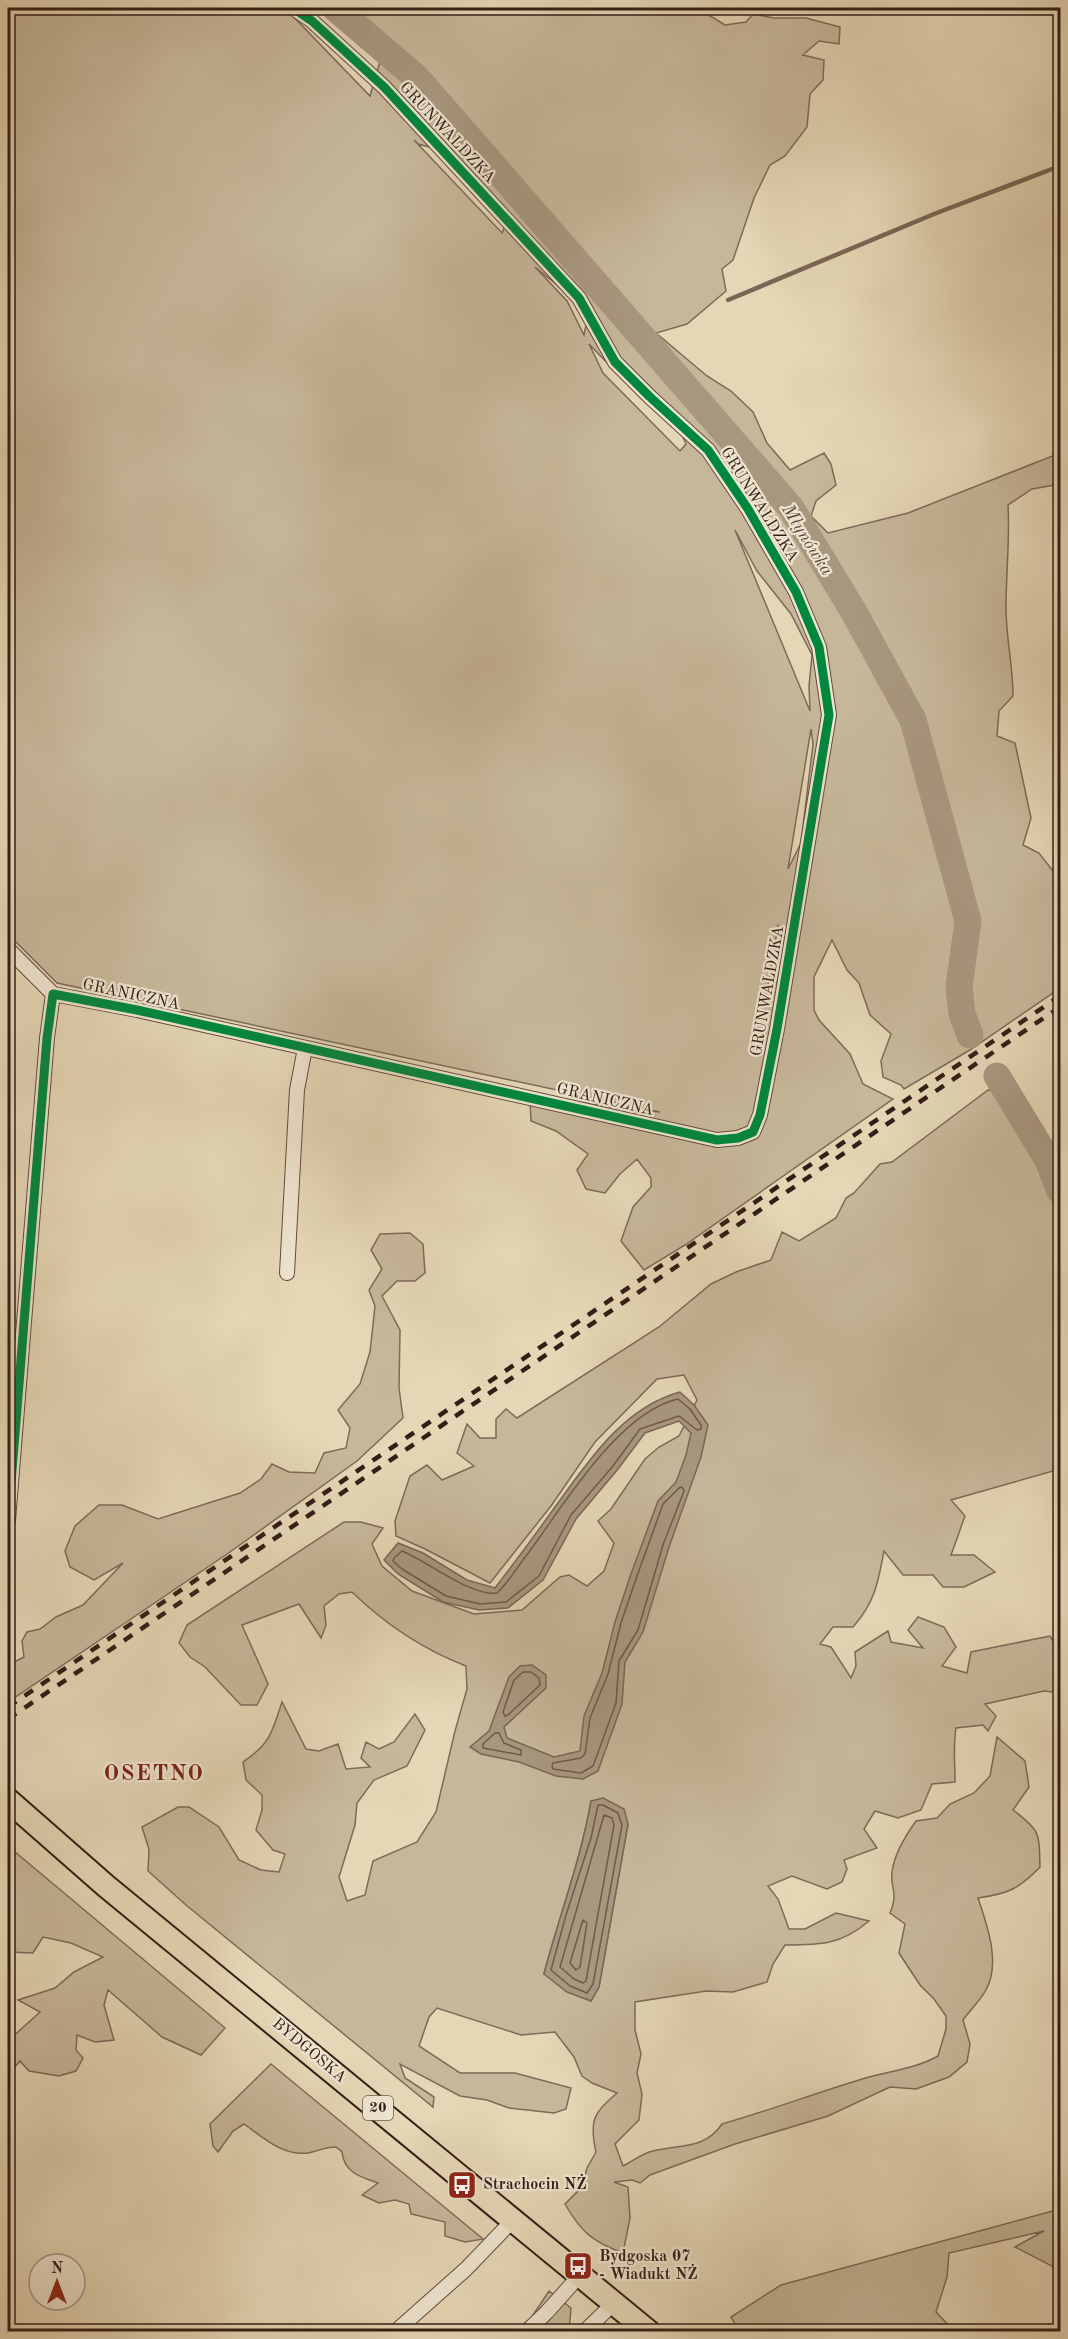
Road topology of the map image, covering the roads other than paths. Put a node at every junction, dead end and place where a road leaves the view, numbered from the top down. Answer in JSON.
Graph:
{"nodes":[{"id":1,"x":294,"y":8,"type":"edge"},
{"id":2,"x":8,"y":949,"type":"edge"},
{"id":3,"x":53,"y":994,"type":"junction"},
{"id":4,"x":305,"y":1048,"type":"junction"},
{"id":5,"x":717,"y":1140,"type":"joint"},
{"id":6,"x":287,"y":1273,"type":"dead end"},
{"id":7,"x":8,"y":1520,"type":"edge"},
{"id":8,"x":8,"y":1800,"type":"edge"},
{"id":9,"x":8,"y":1818,"type":"edge"},
{"id":10,"x":106,"y":1886,"type":"junction"},
{"id":11,"x":513,"y":2220,"type":"junction"},
{"id":12,"x":580,"y":2275,"type":"junction"},
{"id":13,"x":615,"y":2304,"type":"junction"},
{"id":14,"x":395,"y":2331,"type":"edge"},
{"id":15,"x":526,"y":2331,"type":"edge"},
{"id":16,"x":584,"y":2331,"type":"edge"},
{"id":17,"x":649,"y":2331,"type":"edge"}],
"edges":[{"from":1,"to":5,"type":"street","name":"GRUNWALDZKA"},
{"from":2,"to":3,"type":"street"},
{"from":3,"to":4,"type":"street","name":"GRANICZNA"},
{"from":3,"to":7,"type":"street"},
{"from":4,"to":5,"type":"street","name":"GRANICZNA"},
{"from":4,"to":6,"type":"street"},
{"from":8,"to":10,"type":"main road","name":"BYDGOSKA","number":"20"},
{"from":9,"to":10,"type":"main road","name":"BYDGOSKA","number":"20"},
{"from":10,"to":11,"type":"main road","name":"BYDGOSKA","number":"20"},
{"from":11,"to":12,"type":"main road","name":"BYDGOSKA","number":"20"},
{"from":11,"to":14,"type":"street"},
{"from":12,"to":13,"type":"main road","name":"BYDGOSKA","number":"20"},
{"from":12,"to":15,"type":"street"},
{"from":13,"to":16,"type":"street"},
{"from":13,"to":17,"type":"main road","name":"BYDGOSKA","number":"20"}]}
